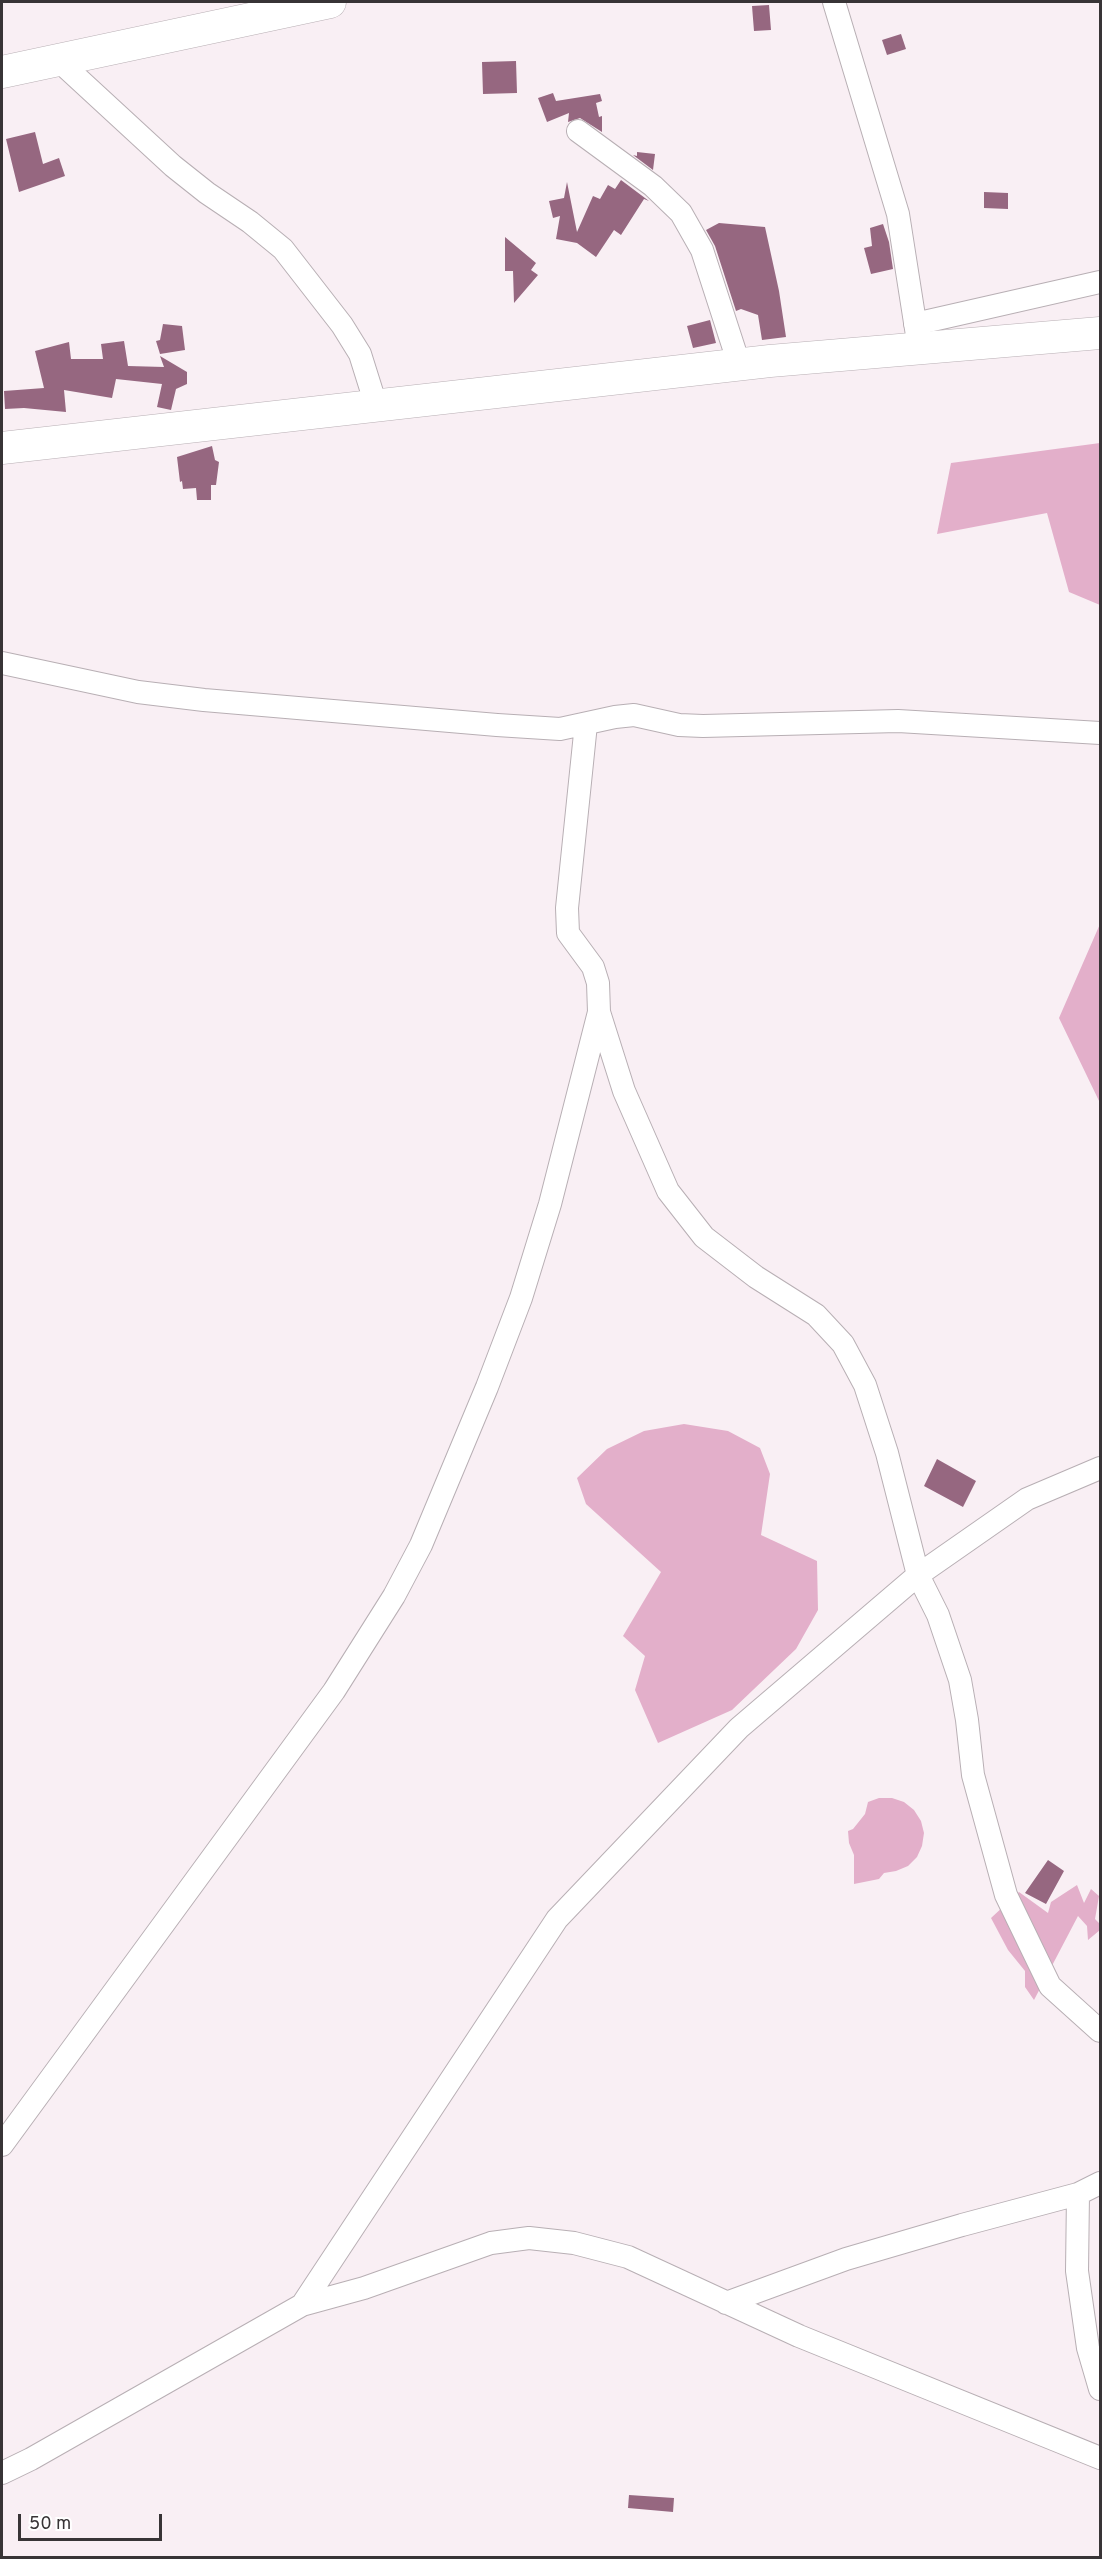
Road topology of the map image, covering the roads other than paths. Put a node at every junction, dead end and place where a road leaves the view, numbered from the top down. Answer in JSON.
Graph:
{"nodes":[{"id":1,"x":330,"y":2,"type":"edge"},
{"id":2,"x":834,"y":2,"type":"edge"},
{"id":3,"x":58,"y":60,"type":"junction"},
{"id":4,"x":2,"y":72,"type":"edge"},
{"id":5,"x":578,"y":131,"type":"dead end"},
{"id":6,"x":1101,"y":282,"type":"edge"},
{"id":7,"x":1101,"y":333,"type":"edge"},
{"id":8,"x":917,"y":336,"type":"junction"},
{"id":9,"x":740,"y":364,"type":"junction"},
{"id":10,"x":376,"y":405,"type":"junction"},
{"id":11,"x":2,"y":448,"type":"edge"},
{"id":12,"x":2,"y":663,"type":"edge"},
{"id":13,"x":586,"y":723,"type":"junction"},
{"id":14,"x":1101,"y":733,"type":"edge"},
{"id":15,"x":599,"y":1012,"type":"junction"},
{"id":16,"x":1101,"y":1468,"type":"edge"},
{"id":17,"x":918,"y":1575,"type":"junction"},
{"id":18,"x":1101,"y":2031,"type":"edge"},
{"id":19,"x":2,"y":2145,"type":"edge"},
{"id":20,"x":1101,"y":2183,"type":"edge"},
{"id":21,"x":1078,"y":2194,"type":"junction"},
{"id":22,"x":726,"y":2303,"type":"junction"},
{"id":23,"x":302,"y":2305,"type":"junction"},
{"id":24,"x":1101,"y":2389,"type":"edge"},
{"id":25,"x":1101,"y":2458,"type":"edge"},
{"id":26,"x":2,"y":2473,"type":"edge"}],
"edges":[{"from":1,"to":3,"type":"street"},
{"from":2,"to":8,"type":"street"},
{"from":3,"to":4,"type":"street"},
{"from":3,"to":10,"type":"street"},
{"from":5,"to":9,"type":"street"},
{"from":6,"to":8,"type":"street"},
{"from":7,"to":8,"type":"street"},
{"from":8,"to":9,"type":"street"},
{"from":9,"to":10,"type":"street"},
{"from":10,"to":11,"type":"street"},
{"from":12,"to":13,"type":"street"},
{"from":13,"to":14,"type":"street"},
{"from":13,"to":15,"type":"street"},
{"from":15,"to":17,"type":"street"},
{"from":15,"to":19,"type":"street"},
{"from":16,"to":17,"type":"street"},
{"from":17,"to":18,"type":"street"},
{"from":17,"to":23,"type":"street"},
{"from":20,"to":21,"type":"street"},
{"from":21,"to":22,"type":"street"},
{"from":21,"to":24,"type":"street"},
{"from":22,"to":23,"type":"street"},
{"from":22,"to":25,"type":"street"},
{"from":23,"to":26,"type":"street"}]}
